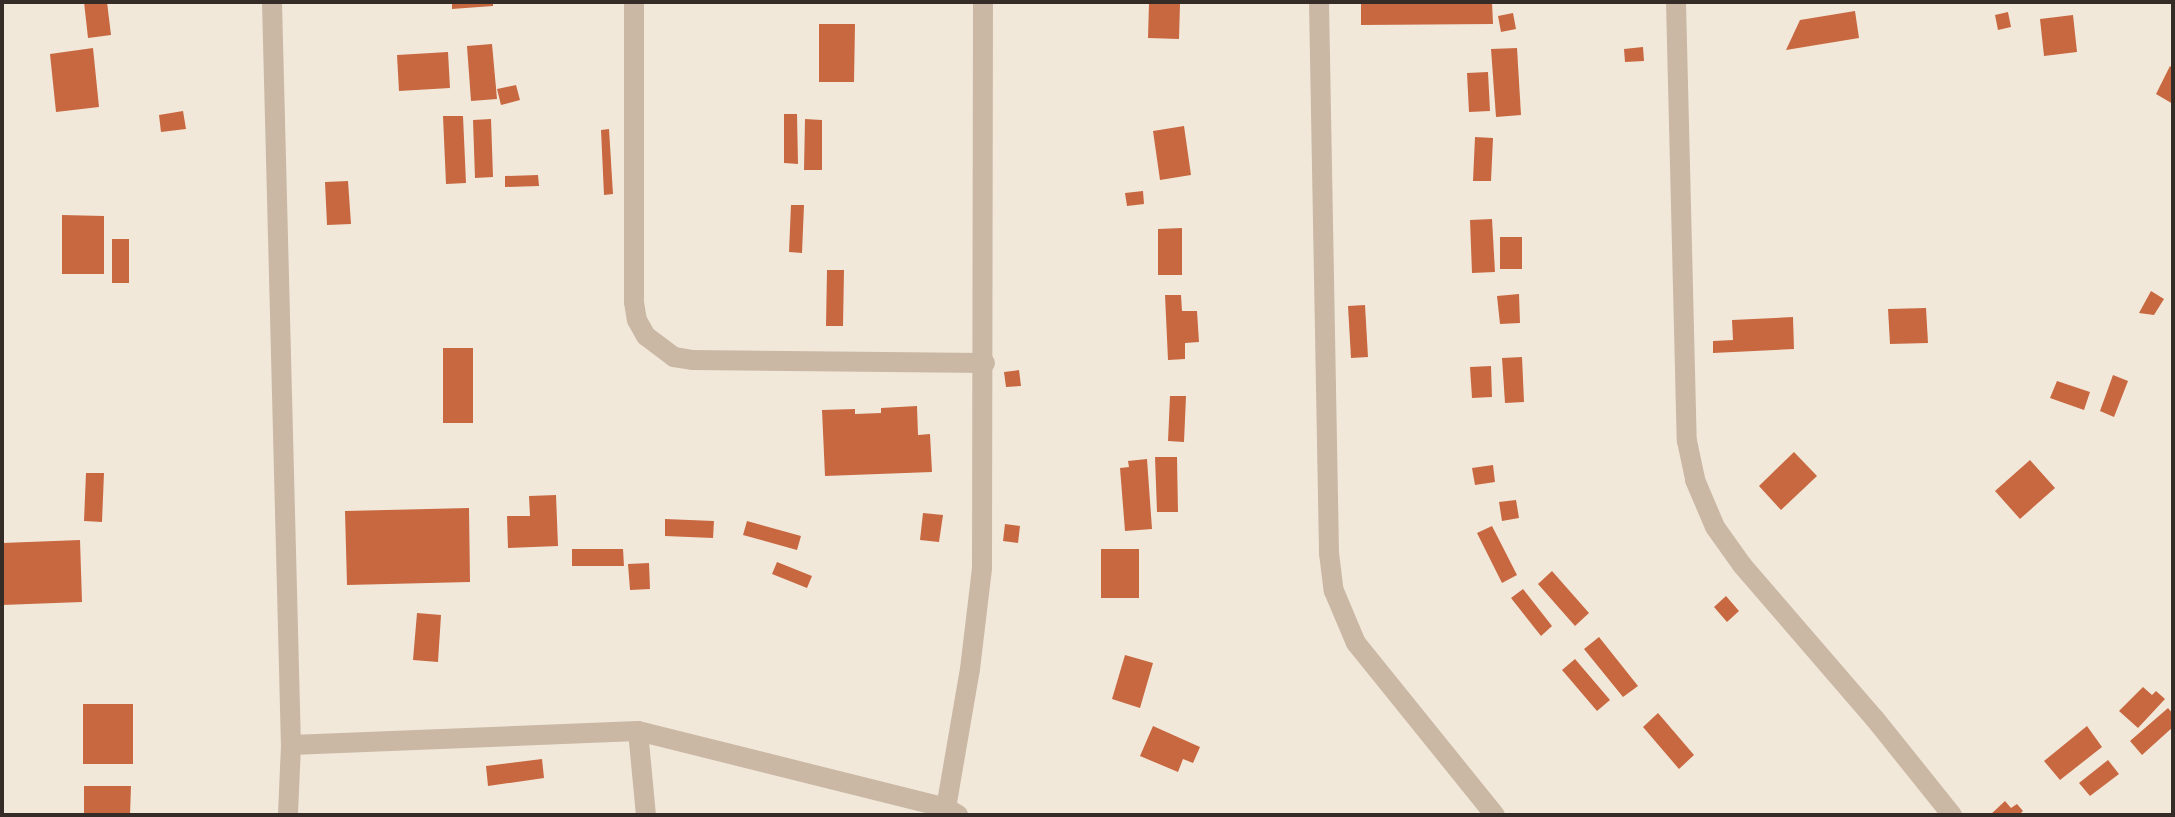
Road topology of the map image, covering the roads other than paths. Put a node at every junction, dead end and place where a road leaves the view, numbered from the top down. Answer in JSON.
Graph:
{"nodes":[{"id":1,"x":272,"y":2,"type":"edge"},
{"id":2,"x":634,"y":2,"type":"edge"},
{"id":3,"x":983,"y":2,"type":"edge"},
{"id":4,"x":1319,"y":2,"type":"edge"},
{"id":5,"x":1676,"y":2,"type":"edge"},
{"id":6,"x":985,"y":363,"type":"junction"},
{"id":7,"x":638,"y":731,"type":"junction"},
{"id":8,"x":291,"y":745,"type":"junction"},
{"id":9,"x":952,"y":812,"type":"edge"},
{"id":10,"x":288,"y":815,"type":"edge"},
{"id":11,"x":646,"y":815,"type":"edge"},
{"id":12,"x":1495,"y":815,"type":"edge"},
{"id":13,"x":1952,"y":815,"type":"edge"}],
"edges":[{"from":1,"to":8,"type":"street"},
{"from":2,"to":6,"type":"street"},
{"from":3,"to":6,"type":"street"},
{"from":4,"to":12,"type":"street"},
{"from":5,"to":13,"type":"street"},
{"from":6,"to":9,"type":"street"},
{"from":7,"to":8,"type":"street"},
{"from":7,"to":9,"type":"street"},
{"from":7,"to":11,"type":"street"},
{"from":8,"to":10,"type":"street"}]}
